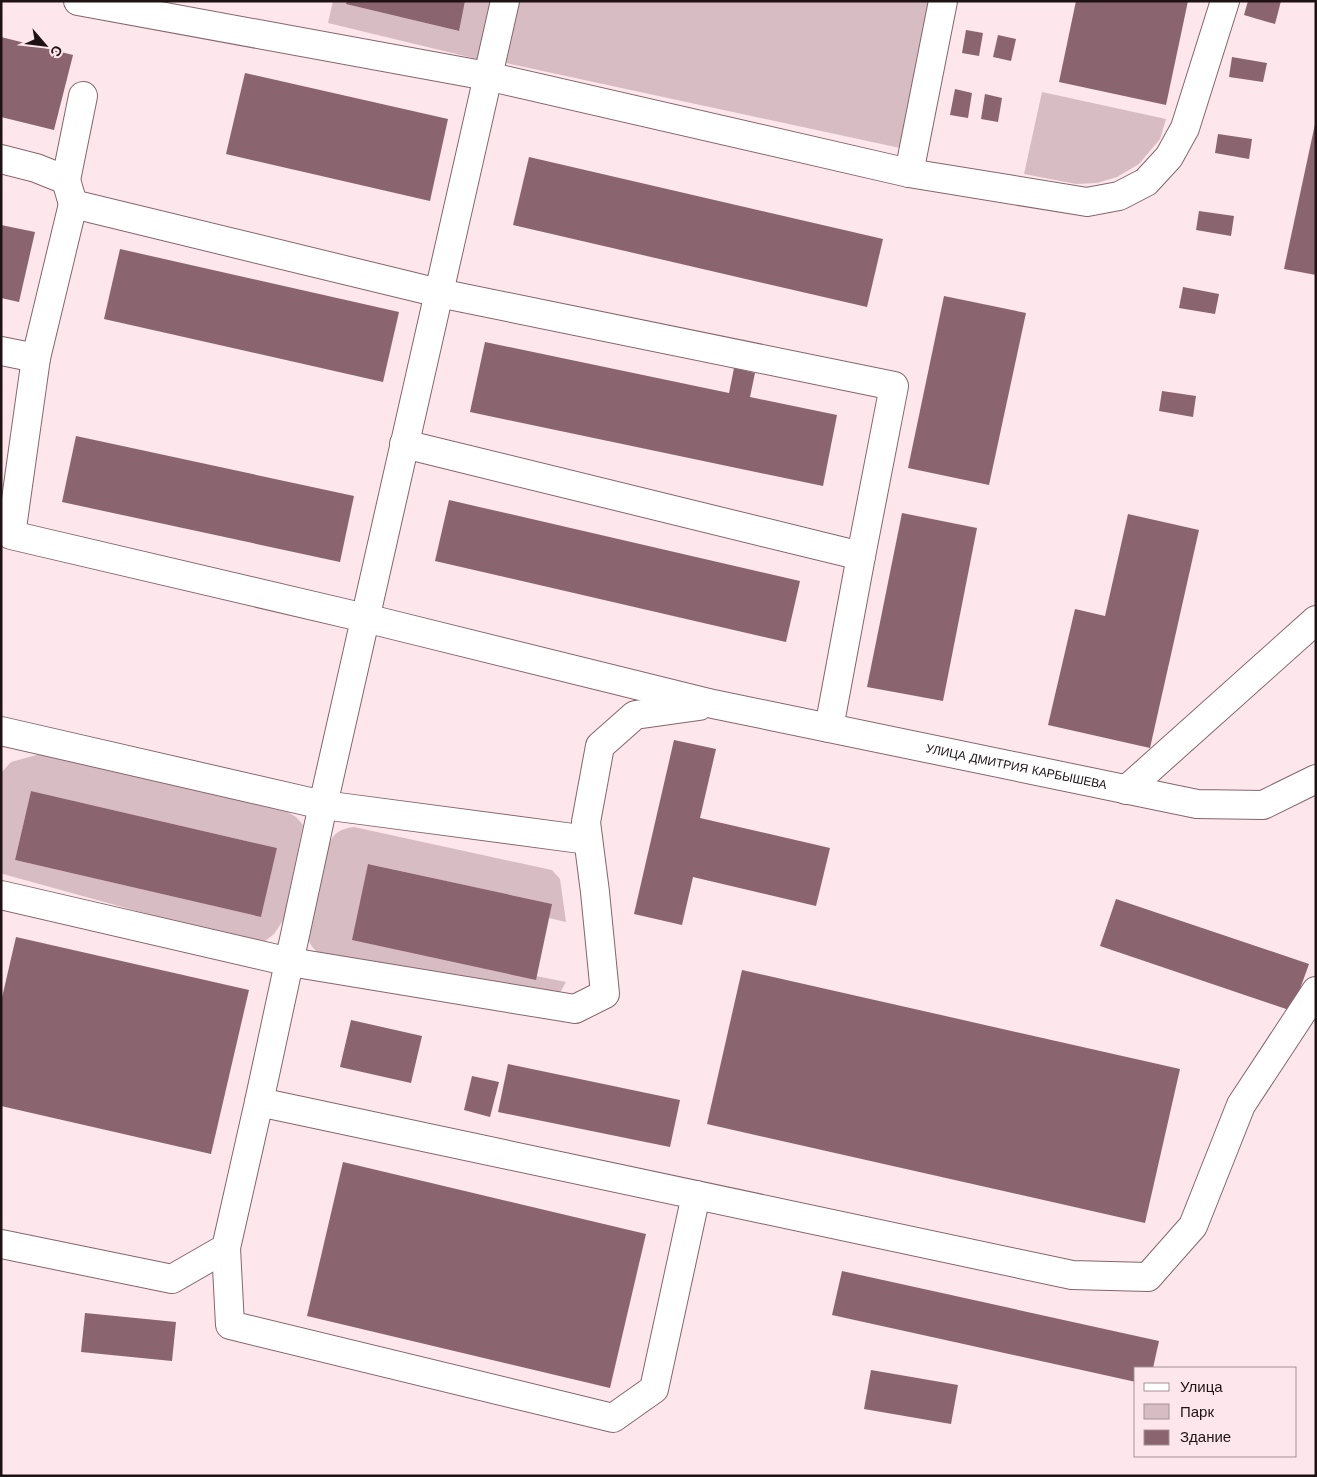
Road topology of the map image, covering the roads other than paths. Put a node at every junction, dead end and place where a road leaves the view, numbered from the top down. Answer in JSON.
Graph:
{"nodes":[{"id":1,"x":78,"y":1,"type":"edge"},
{"id":2,"x":505,"y":1,"type":"edge"},
{"id":3,"x":943,"y":1,"type":"edge"},
{"id":4,"x":1225,"y":1,"type":"edge"},
{"id":5,"x":487,"y":76,"type":"junction"},
{"id":6,"x":83,"y":96,"type":"dead end"},
{"id":7,"x":1,"y":159,"type":"edge"},
{"id":8,"x":909,"y":174,"type":"junction"},
{"id":9,"x":69,"y":192,"type":"junction"},
{"id":10,"x":439,"y":292,"type":"junction"},
{"id":11,"x":1,"y":351,"type":"edge"},
{"id":12,"x":36,"y":358,"type":"junction"},
{"id":13,"x":404,"y":444,"type":"junction"},
{"id":14,"x":6,"y":534,"type":"edge"},
{"id":15,"x":860,"y":556,"type":"junction"},
{"id":16,"x":365,"y":618,"type":"junction"},
{"id":17,"x":1316,"y":620,"type":"edge"},
{"id":18,"x":713,"y":704,"type":"junction"},
{"id":19,"x":829,"y":728,"type":"junction"},
{"id":20,"x":1,"y":731,"type":"edge"},
{"id":21,"x":1315,"y":782,"type":"edge"},
{"id":22,"x":1126,"y":790,"type":"junction"},
{"id":23,"x":323,"y":805,"type":"junction"},
{"id":24,"x":588,"y":840,"type":"junction"},
{"id":25,"x":1,"y":895,"type":"edge"},
{"id":26,"x":290,"y":962,"type":"junction"},
{"id":27,"x":1316,"y":991,"type":"edge"},
{"id":28,"x":259,"y":1102,"type":"junction"},
{"id":29,"x":696,"y":1195,"type":"junction"},
{"id":30,"x":1,"y":1244,"type":"edge"},
{"id":31,"x":226,"y":1248,"type":"junction"}],
"edges":[{"from":1,"to":5,"type":"street"},
{"from":2,"to":5,"type":"street"},
{"from":3,"to":8,"type":"street"},
{"from":4,"to":8,"type":"street"},
{"from":5,"to":8,"type":"street"},
{"from":5,"to":10,"type":"street"},
{"from":6,"to":9,"type":"street"},
{"from":7,"to":9,"type":"street"},
{"from":9,"to":10,"type":"street"},
{"from":9,"to":12,"type":"street"},
{"from":10,"to":13,"type":"street"},
{"from":10,"to":15,"type":"street"},
{"from":11,"to":12,"type":"street"},
{"from":12,"to":14,"type":"street"},
{"from":13,"to":15,"type":"street"},
{"from":13,"to":16,"type":"street"},
{"from":14,"to":16,"type":"street","name":"УЛИЦА ДМИТРИЯ КАРБЫШЕВА"},
{"from":15,"to":19,"type":"street"},
{"from":16,"to":18,"type":"street","name":"УЛИЦА ДМИТРИЯ КАРБЫШЕВА"},
{"from":16,"to":23,"type":"street"},
{"from":17,"to":22,"type":"street"},
{"from":18,"to":19,"type":"street","name":"УЛИЦА ДМИТРИЯ КАРБЫШЕВА"},
{"from":18,"to":24,"type":"street"},
{"from":19,"to":22,"type":"street","name":"УЛИЦА ДМИТРИЯ КАРБЫШЕВА"},
{"from":20,"to":23,"type":"street"},
{"from":21,"to":22,"type":"street","name":"УЛИЦА ДМИТРИЯ КАРБЫШЕВА"},
{"from":23,"to":24,"type":"street"},
{"from":23,"to":26,"type":"street"},
{"from":24,"to":26,"type":"street"},
{"from":25,"to":26,"type":"street"},
{"from":26,"to":28,"type":"street"},
{"from":27,"to":29,"type":"street"},
{"from":28,"to":29,"type":"street"},
{"from":28,"to":31,"type":"street"},
{"from":29,"to":31,"type":"street"},
{"from":30,"to":31,"type":"street"}]}
